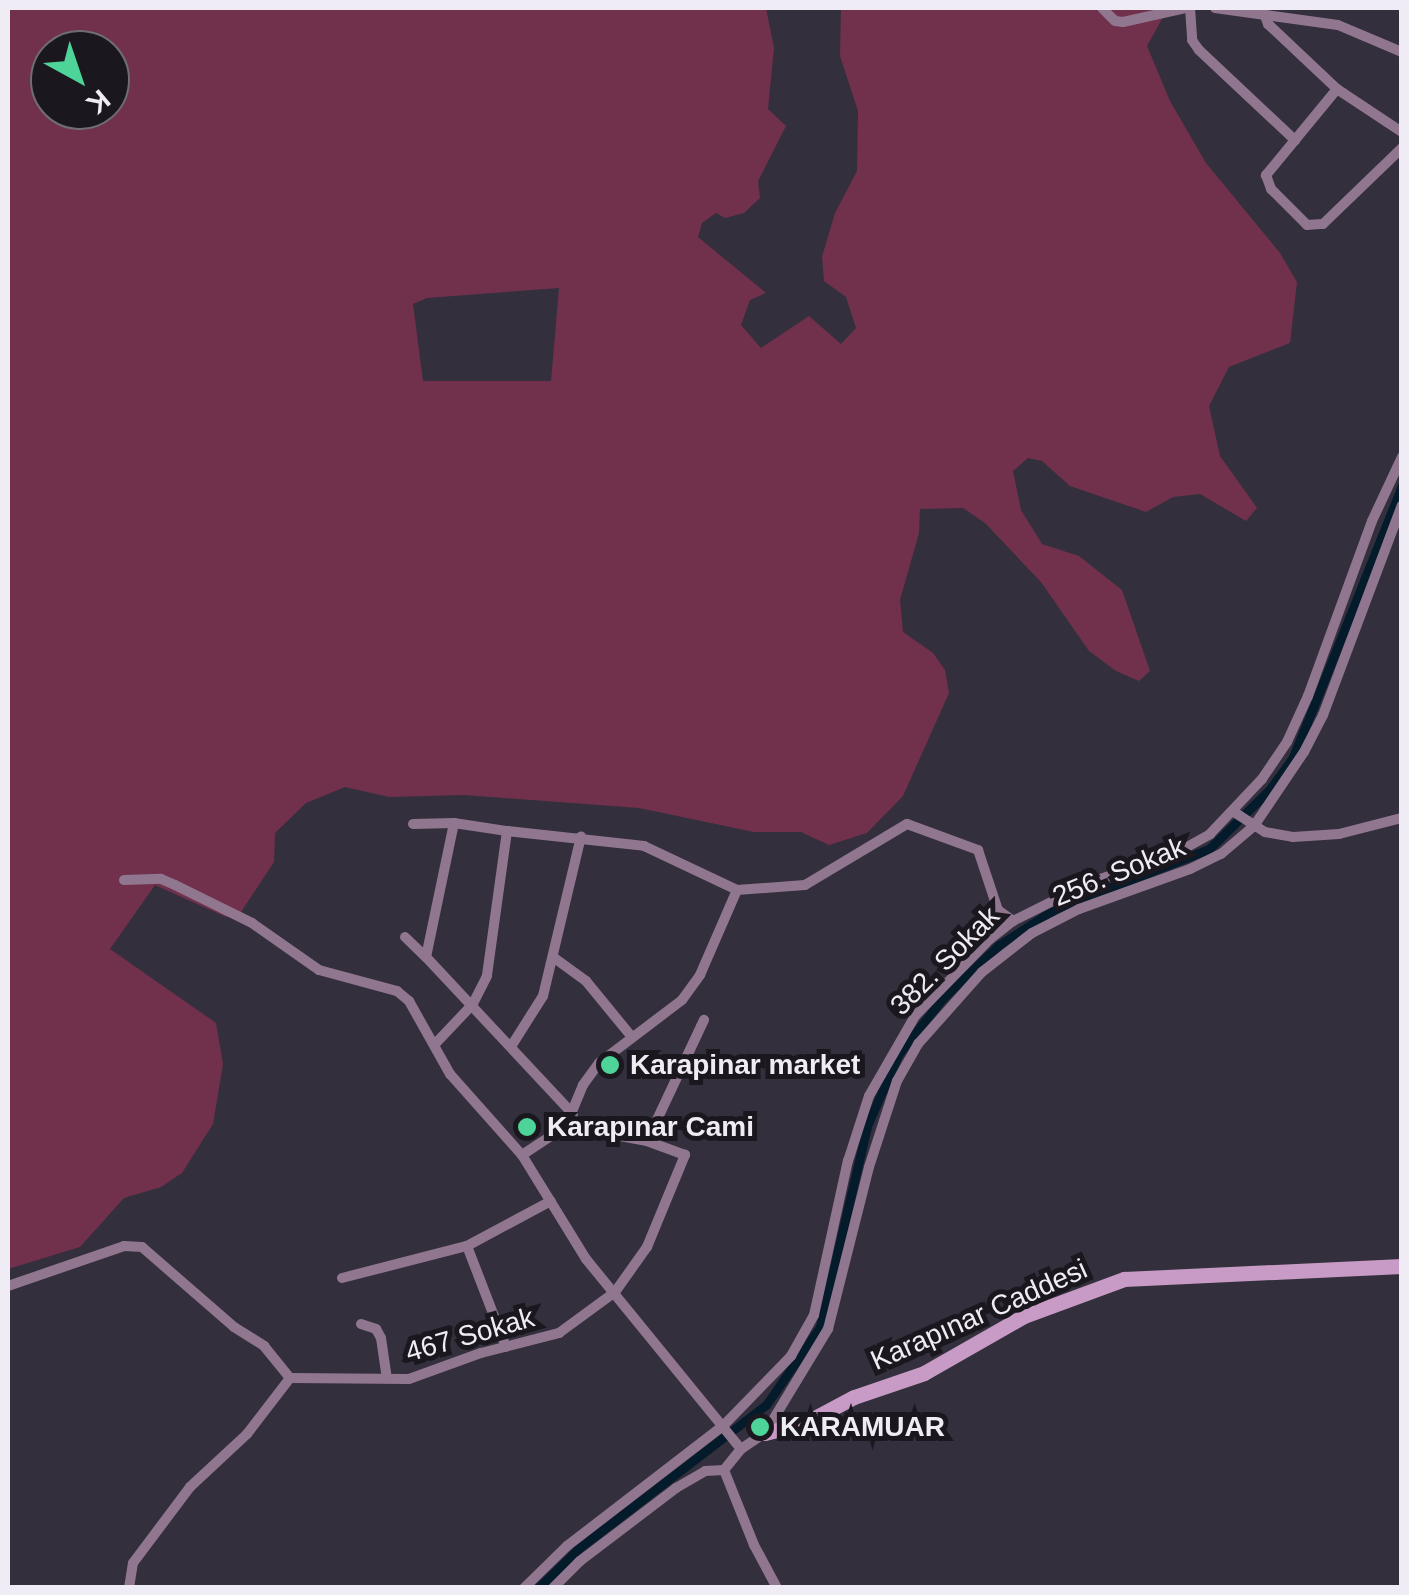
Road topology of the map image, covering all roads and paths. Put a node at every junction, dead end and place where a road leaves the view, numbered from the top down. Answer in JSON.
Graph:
{"nodes":[{"id":1,"x":1102,"y":8,"type":"edge"},
{"id":2,"x":1188,"y":8,"type":"edge"},
{"id":3,"x":1215,"y":8,"type":"edge"},
{"id":4,"x":1283,"y":12,"type":"edge"},
{"id":5,"x":1264,"y":13,"type":"junction"},
{"id":6,"x":1402,"y":52,"type":"edge"},
{"id":7,"x":1336,"y":89,"type":"junction"},
{"id":8,"x":1402,"y":132,"type":"edge"},
{"id":9,"x":1295,"y":140,"type":"junction"},
{"id":10,"x":1402,"y":148,"type":"edge"},
{"id":11,"x":1402,"y":457,"type":"edge"},
{"id":12,"x":1402,"y":504,"type":"edge"},
{"id":13,"x":1234,"y":812,"type":"junction"},
{"id":14,"x":1402,"y":818,"type":"edge"},
{"id":15,"x":454,"y":823,"type":"junction"},
{"id":16,"x":413,"y":824,"type":"dead end"},
{"id":17,"x":1251,"y":824,"type":"junction"},
{"id":18,"x":507,"y":831,"type":"junction"},
{"id":19,"x":581,"y":836,"type":"junction"},
{"id":20,"x":124,"y":880,"type":"dead end"},
{"id":21,"x":737,"y":890,"type":"junction"},
{"id":22,"x":1013,"y":922,"type":"junction"},
{"id":23,"x":405,"y":936,"type":"dead end"},
{"id":24,"x":426,"y":957,"type":"junction"},
{"id":25,"x":552,"y":957,"type":"junction"},
{"id":26,"x":472,"y":1006,"type":"junction"},
{"id":27,"x":704,"y":1020,"type":"dead end"},
{"id":28,"x":631,"y":1036,"type":"junction"},
{"id":29,"x":436,"y":1043,"type":"junction"},
{"id":30,"x":512,"y":1045,"type":"junction"},
{"id":31,"x":572,"y":1114,"type":"junction"},
{"id":32,"x":566,"y":1126,"type":"junction"},
{"id":33,"x":646,"y":1140,"type":"junction"},
{"id":34,"x":522,"y":1156,"type":"junction"},
{"id":35,"x":550,"y":1201,"type":"junction"},
{"id":36,"x":467,"y":1246,"type":"junction"},
{"id":37,"x":1402,"y":1266,"type":"edge"},
{"id":38,"x":342,"y":1278,"type":"dead end"},
{"id":39,"x":8,"y":1286,"type":"edge"},
{"id":40,"x":615,"y":1292,"type":"junction"},
{"id":41,"x":361,"y":1324,"type":"dead end"},
{"id":42,"x":506,"y":1346,"type":"junction"},
{"id":43,"x":290,"y":1378,"type":"junction"},
{"id":44,"x":387,"y":1379,"type":"junction"},
{"id":45,"x":723,"y":1426,"type":"junction"},
{"id":46,"x":765,"y":1433,"type":"junction"},
{"id":47,"x":738,"y":1445,"type":"junction"},
{"id":48,"x":724,"y":1470,"type":"junction"},
{"id":49,"x":129,"y":1588,"type":"edge"},
{"id":50,"x":524,"y":1588,"type":"edge"},
{"id":51,"x":553,"y":1588,"type":"edge"},
{"id":52,"x":777,"y":1588,"type":"edge"}],
"edges":[{"from":1,"to":2,"type":"street"},
{"from":2,"to":9,"type":"street"},
{"from":3,"to":5,"type":"street"},
{"from":4,"to":5,"type":"street"},
{"from":4,"to":6,"type":"street"},
{"from":5,"to":7,"type":"street"},
{"from":7,"to":8,"type":"street"},
{"from":7,"to":9,"type":"street"},
{"from":9,"to":10,"type":"street"},
{"from":11,"to":13,"type":"street","name":"382. Sokak"},
{"from":12,"to":17,"type":"street","name":"256. Sokak"},
{"from":13,"to":17,"type":"street"},
{"from":13,"to":22,"type":"street","name":"382. Sokak"},
{"from":14,"to":17,"type":"street"},
{"from":15,"to":16,"type":"street"},
{"from":15,"to":18,"type":"street"},
{"from":15,"to":24,"type":"street"},
{"from":17,"to":46,"type":"street","name":"256. Sokak"},
{"from":18,"to":19,"type":"street"},
{"from":18,"to":26,"type":"street"},
{"from":19,"to":21,"type":"street"},
{"from":19,"to":25,"type":"street"},
{"from":20,"to":29,"type":"street"},
{"from":21,"to":22,"type":"street"},
{"from":21,"to":28,"type":"street"},
{"from":22,"to":45,"type":"street","name":"382. Sokak"},
{"from":23,"to":24,"type":"street"},
{"from":24,"to":26,"type":"street"},
{"from":25,"to":28,"type":"street"},
{"from":25,"to":30,"type":"street"},
{"from":26,"to":29,"type":"street"},
{"from":26,"to":30,"type":"street"},
{"from":27,"to":33,"type":"street"},
{"from":28,"to":31,"type":"street"},
{"from":29,"to":34,"type":"street"},
{"from":30,"to":31,"type":"street"},
{"from":31,"to":32,"type":"street"},
{"from":32,"to":33,"type":"street"},
{"from":32,"to":34,"type":"street"},
{"from":33,"to":40,"type":"street","name":"467 Sokak"},
{"from":34,"to":35,"type":"street"},
{"from":35,"to":36,"type":"street"},
{"from":35,"to":40,"type":"street"},
{"from":36,"to":38,"type":"street"},
{"from":36,"to":42,"type":"street"},
{"from":37,"to":46,"type":"street","name":"Karapınar Caddesi"},
{"from":39,"to":43,"type":"street"},
{"from":40,"to":42,"type":"street","name":"467 Sokak"},
{"from":40,"to":45,"type":"street"},
{"from":41,"to":44,"type":"street"},
{"from":42,"to":44,"type":"street","name":"467 Sokak"},
{"from":43,"to":44,"type":"street","name":"467 Sokak"},
{"from":43,"to":49,"type":"street"},
{"from":45,"to":47,"type":"street"},
{"from":45,"to":50,"type":"street","name":"382. Sokak"},
{"from":46,"to":47,"type":"street","name":"256. Sokak"},
{"from":47,"to":48,"type":"street","name":"256. Sokak"},
{"from":48,"to":51,"type":"street"},
{"from":48,"to":52,"type":"street"}]}
